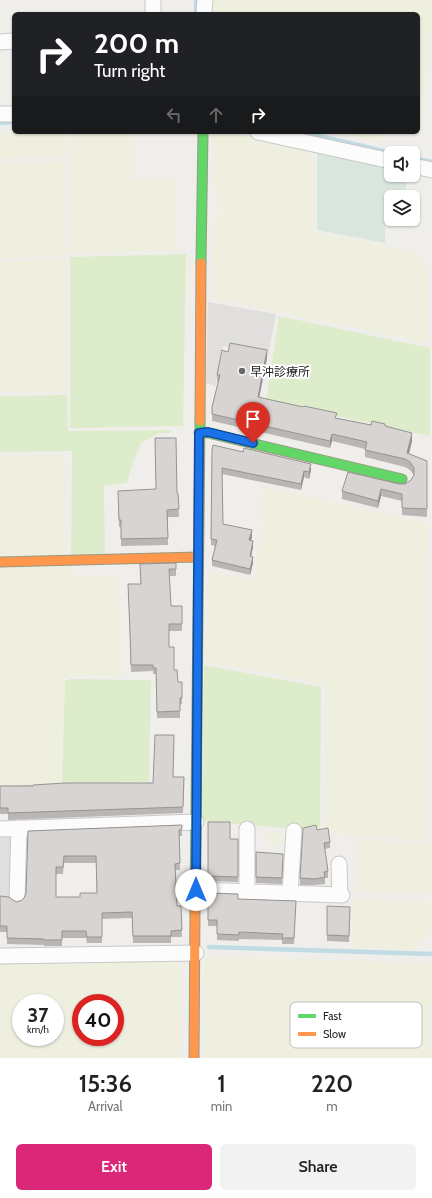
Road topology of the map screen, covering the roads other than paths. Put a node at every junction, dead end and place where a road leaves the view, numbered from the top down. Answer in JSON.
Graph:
{"nodes":[{"id":1,"x":153,"y":0,"type":"edge"},
{"id":2,"x":205,"y":0,"type":"edge"},
{"id":3,"x":153,"y":12,"type":"edge"},
{"id":4,"x":204,"y":12,"type":"edge"},
{"id":5,"x":12,"y":41,"type":"edge"},
{"id":6,"x":0,"y":42,"type":"edge"},
{"id":7,"x":0,"y":114,"type":"edge"},
{"id":8,"x":12,"y":114,"type":"edge"},
{"id":9,"x":203,"y":134,"type":"edge"},
{"id":10,"x":267,"y":134,"type":"edge"},
{"id":11,"x":384,"y":159,"type":"edge"},
{"id":12,"x":420,"y":167,"type":"edge"},
{"id":13,"x":432,"y":170,"type":"edge"},
{"id":14,"x":199,"y":433,"type":"junction"},
{"id":15,"x":402,"y":479,"type":"dead end"},
{"id":16,"x":193,"y":557,"type":"junction"},
{"id":17,"x":0,"y":562,"type":"edge"},
{"id":18,"x":191,"y":822,"type":"junction"},
{"id":19,"x":19,"y":828,"type":"junction"},
{"id":20,"x":0,"y":829,"type":"edge"},
{"id":21,"x":247,"y":830,"type":"dead end"},
{"id":22,"x":294,"y":831,"type":"dead end"},
{"id":23,"x":339,"y":864,"type":"dead end"},
{"id":24,"x":196,"y":890,"type":"junction"},
{"id":25,"x":246,"y":892,"type":"junction"},
{"id":26,"x":290,"y":893,"type":"junction"},
{"id":27,"x":17,"y":899,"type":"dead end"},
{"id":28,"x":189,"y":953,"type":"junction"},
{"id":29,"x":0,"y":956,"type":"edge"},
{"id":30,"x":194,"y":1058,"type":"edge"}],
"edges":[{"from":1,"to":3,"type":"street"},
{"from":2,"to":4,"type":"street"},
{"from":5,"to":6,"type":"street"},
{"from":7,"to":8,"type":"street"},
{"from":9,"to":14,"type":"street"},
{"from":10,"to":11,"type":"street"},
{"from":12,"to":13,"type":"street"},
{"from":14,"to":15,"type":"street"},
{"from":14,"to":16,"type":"street"},
{"from":16,"to":17,"type":"street"},
{"from":16,"to":18,"type":"street"},
{"from":18,"to":19,"type":"street"},
{"from":18,"to":24,"type":"street"},
{"from":19,"to":20,"type":"street"},
{"from":19,"to":27,"type":"street"},
{"from":21,"to":25,"type":"street"},
{"from":22,"to":26,"type":"street"},
{"from":23,"to":26,"type":"street"},
{"from":24,"to":25,"type":"street"},
{"from":24,"to":28,"type":"street"},
{"from":25,"to":26,"type":"street"},
{"from":28,"to":29,"type":"street"},
{"from":28,"to":30,"type":"street"}]}
